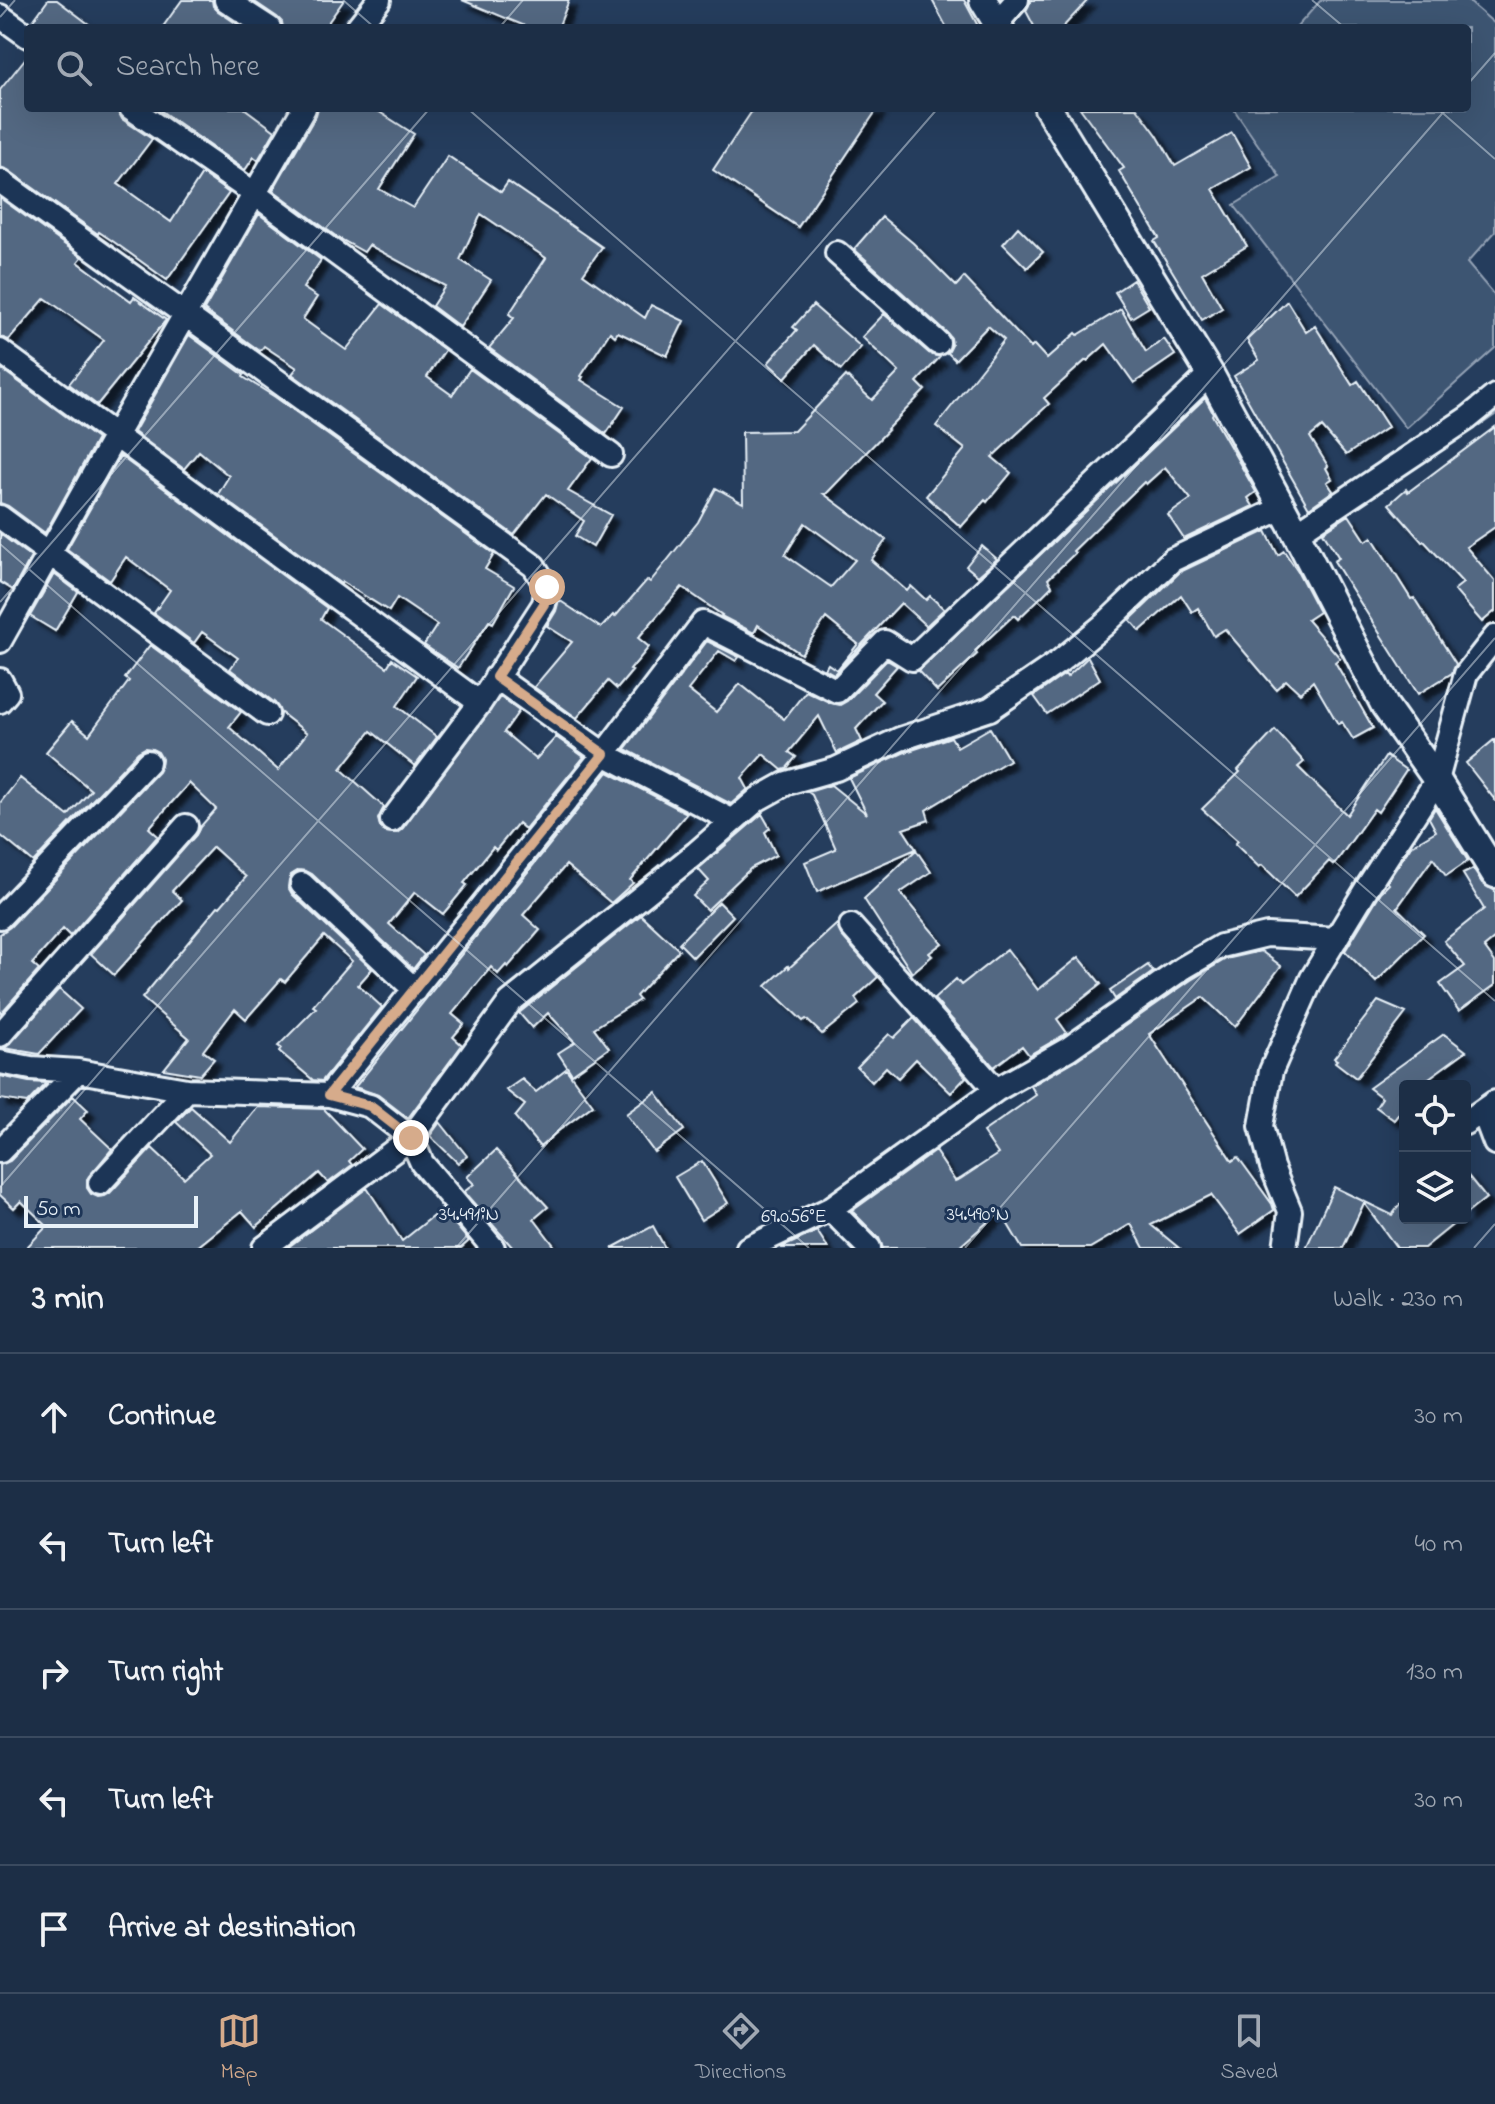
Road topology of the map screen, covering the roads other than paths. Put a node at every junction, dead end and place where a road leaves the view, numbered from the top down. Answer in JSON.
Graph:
{"nodes":[{"id":1,"x":226,"y":0,"type":"edge"},
{"id":2,"x":379,"y":0,"type":"edge"},
{"id":3,"x":983,"y":0,"type":"edge"},
{"id":4,"x":1017,"y":0,"type":"edge"},
{"id":5,"x":0,"y":16,"type":"edge"},
{"id":6,"x":263,"y":24,"type":"edge"},
{"id":7,"x":360,"y":24,"type":"edge"},
{"id":8,"x":997,"y":24,"type":"edge"},
{"id":9,"x":999,"y":24,"type":"edge"},
{"id":10,"x":24,"y":33,"type":"edge"},
{"id":11,"x":137,"y":112,"type":"edge"},
{"id":12,"x":302,"y":112,"type":"edge"},
{"id":13,"x":1050,"y":112,"type":"edge"},
{"id":14,"x":0,"y":181,"type":"edge"},
{"id":15,"x":255,"y":194,"type":"junction"},
{"id":16,"x":837,"y":253,"type":"dead end"},
{"id":17,"x":185,"y":315,"type":"junction"},
{"id":18,"x":938,"y":343,"type":"dead end"},
{"id":19,"x":0,"y":351,"type":"edge"},
{"id":20,"x":1210,"y":374,"type":"junction"},
{"id":21,"x":1495,"y":396,"type":"edge"},
{"id":22,"x":115,"y":436,"type":"junction"},
{"id":23,"x":611,"y":455,"type":"dead end"},
{"id":24,"x":1282,"y":508,"type":"junction"},
{"id":25,"x":0,"y":517,"type":"edge"},
{"id":26,"x":1296,"y":533,"type":"junction"},
{"id":27,"x":49,"y":553,"type":"junction"},
{"id":28,"x":1495,"y":637,"type":"edge"},
{"id":29,"x":0,"y":641,"type":"edge"},
{"id":30,"x":496,"y":677,"type":"junction"},
{"id":31,"x":0,"y":680,"type":"edge"},
{"id":32,"x":0,"y":701,"type":"edge"},
{"id":33,"x":480,"y":703,"type":"junction"},
{"id":34,"x":267,"y":714,"type":"dead end"},
{"id":35,"x":604,"y":754,"type":"junction"},
{"id":36,"x":148,"y":762,"type":"dead end"},
{"id":37,"x":1437,"y":780,"type":"junction"},
{"id":38,"x":392,"y":820,"type":"dead end"},
{"id":39,"x":733,"y":821,"type":"junction"},
{"id":40,"x":186,"y":826,"type":"dead end"},
{"id":41,"x":1495,"y":874,"type":"edge"},
{"id":42,"x":302,"y":884,"type":"dead end"},
{"id":43,"x":0,"y":917,"type":"edge"},
{"id":44,"x":851,"y":926,"type":"dead end"},
{"id":45,"x":1336,"y":939,"type":"junction"},
{"id":46,"x":415,"y":990,"type":"junction"},
{"id":47,"x":0,"y":1035,"type":"edge"},
{"id":48,"x":0,"y":1062,"type":"edge"},
{"id":49,"x":78,"y":1071,"type":"junction"},
{"id":50,"x":187,"y":1090,"type":"junction"},
{"id":51,"x":996,"y":1090,"type":"junction"},
{"id":52,"x":329,"y":1095,"type":"junction"},
{"id":53,"x":1481,"y":1112,"type":"edge"},
{"id":54,"x":411,"y":1138,"type":"junction"},
{"id":55,"x":1495,"y":1143,"type":"edge"},
{"id":56,"x":0,"y":1151,"type":"edge"},
{"id":57,"x":100,"y":1183,"type":"dead end"},
{"id":58,"x":830,"y":1209,"type":"junction"},
{"id":59,"x":264,"y":1248,"type":"edge"},
{"id":60,"x":493,"y":1248,"type":"edge"},
{"id":61,"x":748,"y":1248,"type":"edge"},
{"id":62,"x":869,"y":1248,"type":"edge"},
{"id":63,"x":1285,"y":1248,"type":"edge"}],
"edges":[{"from":1,"to":6,"type":"street"},
{"from":2,"to":7,"type":"street"},
{"from":3,"to":8,"type":"street"},
{"from":4,"to":9,"type":"street"},
{"from":5,"to":10,"type":"street"},
{"from":11,"to":15,"type":"street"},
{"from":12,"to":15,"type":"street"},
{"from":13,"to":20,"type":"street"},
{"from":14,"to":17,"type":"street"},
{"from":15,"to":17,"type":"street"},
{"from":15,"to":23,"type":"street"},
{"from":16,"to":18,"type":"street"},
{"from":17,"to":22,"type":"street"},
{"from":17,"to":30,"type":"street"},
{"from":19,"to":22,"type":"street"},
{"from":20,"to":24,"type":"street"},
{"from":20,"to":35,"type":"street"},
{"from":21,"to":26,"type":"street"},
{"from":22,"to":27,"type":"street"},
{"from":22,"to":33,"type":"street"},
{"from":24,"to":26,"type":"street"},
{"from":24,"to":39,"type":"street"},
{"from":25,"to":27,"type":"street"},
{"from":26,"to":37,"type":"street"},
{"from":27,"to":29,"type":"street"},
{"from":27,"to":34,"type":"street"},
{"from":28,"to":37,"type":"street"},
{"from":30,"to":33,"type":"street"},
{"from":30,"to":35,"type":"street"},
{"from":31,"to":32,"type":"street"},
{"from":33,"to":38,"type":"street"},
{"from":35,"to":39,"type":"street"},
{"from":35,"to":46,"type":"street"},
{"from":36,"to":43,"type":"street"},
{"from":37,"to":41,"type":"street"},
{"from":37,"to":45,"type":"street"},
{"from":39,"to":54,"type":"street"},
{"from":40,"to":47,"type":"street"},
{"from":42,"to":46,"type":"street"},
{"from":44,"to":51,"type":"street"},
{"from":45,"to":51,"type":"street"},
{"from":45,"to":63,"type":"street"},
{"from":46,"to":52,"type":"street"},
{"from":48,"to":49,"type":"street"},
{"from":49,"to":50,"type":"street"},
{"from":49,"to":56,"type":"street"},
{"from":50,"to":52,"type":"street"},
{"from":50,"to":57,"type":"street"},
{"from":51,"to":58,"type":"street"},
{"from":52,"to":54,"type":"street"},
{"from":53,"to":55,"type":"street"},
{"from":54,"to":59,"type":"street"},
{"from":54,"to":60,"type":"street"},
{"from":58,"to":61,"type":"street"},
{"from":58,"to":62,"type":"street"}]}
